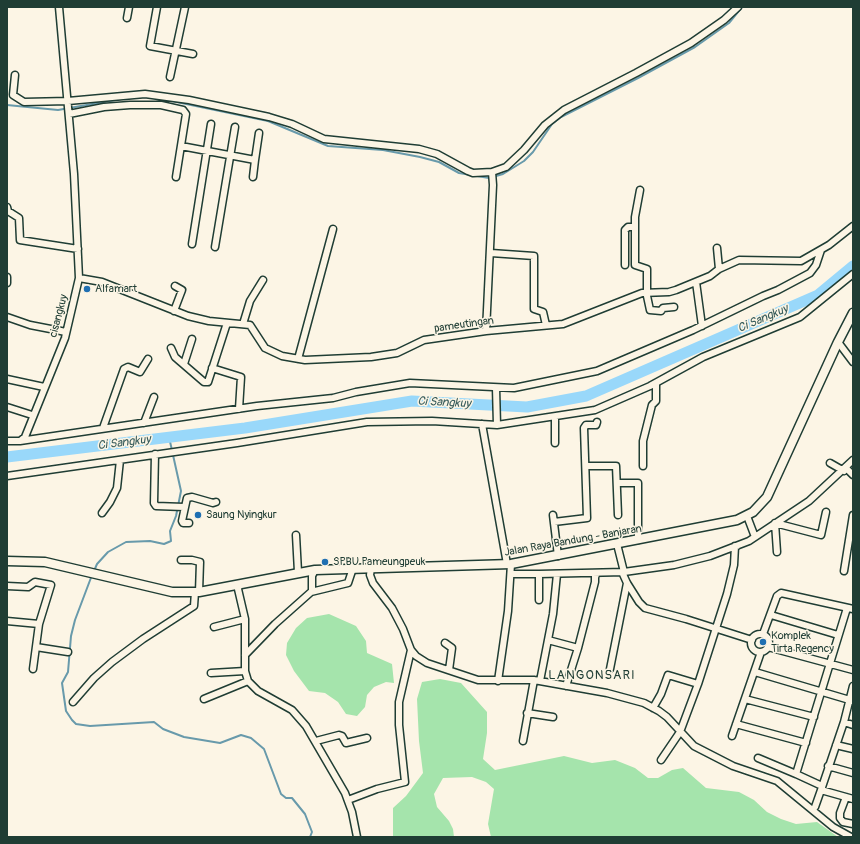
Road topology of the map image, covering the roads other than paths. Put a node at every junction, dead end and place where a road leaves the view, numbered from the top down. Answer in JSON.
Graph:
{"nodes":[{"id":1,"x":59,"y":7,"type":"edge"},
{"id":2,"x":129,"y":7,"type":"edge"},
{"id":3,"x":157,"y":7,"type":"edge"},
{"id":4,"x":185,"y":7,"type":"edge"},
{"id":5,"x":738,"y":7,"type":"edge"},
{"id":6,"x":127,"y":18,"type":"dead end"},
{"id":7,"x":176,"y":50,"type":"junction"},
{"id":8,"x":192,"y":54,"type":"dead end"},
{"id":9,"x":15,"y":75,"type":"dead end"},
{"id":10,"x":170,"y":77,"type":"dead end"},
{"id":11,"x":7,"y":96,"type":"edge"},
{"id":12,"x":14,"y":97,"type":"junction"},
{"id":13,"x":68,"y":103,"type":"junction"},
{"id":14,"x":69,"y":113,"type":"junction"},
{"id":15,"x":211,"y":124,"type":"dead end"},
{"id":16,"x":235,"y":127,"type":"dead end"},
{"id":17,"x":259,"y":133,"type":"dead end"},
{"id":18,"x":181,"y":146,"type":"junction"},
{"id":19,"x":207,"y":151,"type":"junction"},
{"id":20,"x":231,"y":155,"type":"junction"},
{"id":21,"x":255,"y":160,"type":"junction"},
{"id":22,"x":492,"y":175,"type":"junction"},
{"id":23,"x":253,"y":176,"type":"dead end"},
{"id":24,"x":176,"y":177,"type":"dead end"},
{"id":25,"x":640,"y":190,"type":"dead end"},
{"id":26,"x":7,"y":207,"type":"edge"},
{"id":27,"x":853,"y":226,"type":"edge"},
{"id":28,"x":635,"y":227,"type":"junction"},
{"id":29,"x":333,"y":229,"type":"dead end"},
{"id":30,"x":192,"y":244,"type":"dead end"},
{"id":31,"x":215,"y":247,"type":"dead end"},
{"id":32,"x":717,"y":248,"type":"dead end"},
{"id":33,"x":78,"y":249,"type":"junction"},
{"id":34,"x":821,"y":250,"type":"junction"},
{"id":35,"x":491,"y":253,"type":"junction"},
{"id":36,"x":625,"y":265,"type":"dead end"},
{"id":37,"x":718,"y":269,"type":"junction"},
{"id":38,"x":853,"y":274,"type":"edge"},
{"id":39,"x":7,"y":277,"type":"edge"},
{"id":40,"x":79,"y":278,"type":"junction"},
{"id":41,"x":263,"y":280,"type":"dead end"},
{"id":42,"x":696,"y":282,"type":"junction"},
{"id":43,"x":7,"y":283,"type":"edge"},
{"id":44,"x":175,"y":286,"type":"dead end"},
{"id":45,"x":647,"y":292,"type":"junction"},
{"id":46,"x":674,"y":307,"type":"dead end"},
{"id":47,"x":174,"y":311,"type":"junction"},
{"id":48,"x":853,"y":312,"type":"edge"},
{"id":49,"x":7,"y":317,"type":"edge"},
{"id":50,"x":227,"y":323,"type":"junction"},
{"id":51,"x":243,"y":324,"type":"junction"},
{"id":52,"x":546,"y":325,"type":"junction"},
{"id":53,"x":702,"y":326,"type":"junction"},
{"id":54,"x":486,"y":331,"type":"junction"},
{"id":55,"x":66,"y":332,"type":"junction"},
{"id":56,"x":192,"y":339,"type":"dead end"},
{"id":57,"x":838,"y":342,"type":"junction"},
{"id":58,"x":171,"y":348,"type":"dead end"},
{"id":59,"x":298,"y":359,"type":"junction"},
{"id":60,"x":148,"y":360,"type":"dead end"},
{"id":61,"x":853,"y":362,"type":"edge"},
{"id":62,"x":184,"y":364,"type":"junction"},
{"id":63,"x":212,"y":368,"type":"junction"},
{"id":64,"x":7,"y":379,"type":"edge"},
{"id":65,"x":656,"y":383,"type":"junction"},
{"id":66,"x":44,"y":387,"type":"junction"},
{"id":67,"x":496,"y":390,"type":"junction"},
{"id":68,"x":154,"y":397,"type":"dead end"},
{"id":69,"x":7,"y":407,"type":"edge"},
{"id":70,"x":239,"y":409,"type":"junction"},
{"id":71,"x":32,"y":415,"type":"junction"},
{"id":72,"x":555,"y":417,"type":"junction"},
{"id":73,"x":598,"y":422,"type":"dead end"},
{"id":74,"x":144,"y":423,"type":"junction"},
{"id":75,"x":482,"y":424,"type":"junction"},
{"id":76,"x":497,"y":424,"type":"junction"},
{"id":77,"x":103,"y":428,"type":"junction"},
{"id":78,"x":7,"y":441,"type":"edge"},
{"id":79,"x":20,"y":441,"type":"junction"},
{"id":80,"x":555,"y":443,"type":"dead end"},
{"id":81,"x":155,"y":454,"type":"junction"},
{"id":82,"x":120,"y":460,"type":"junction"},
{"id":83,"x":853,"y":460,"type":"edge"},
{"id":84,"x":830,"y":463,"type":"dead end"},
{"id":85,"x":586,"y":466,"type":"junction"},
{"id":86,"x":643,"y":466,"type":"dead end"},
{"id":87,"x":845,"y":470,"type":"junction"},
{"id":88,"x":853,"y":475,"type":"edge"},
{"id":89,"x":7,"y":476,"type":"edge"},
{"id":90,"x":617,"y":483,"type":"junction"},
{"id":91,"x":216,"y":502,"type":"dead end"},
{"id":92,"x":181,"y":506,"type":"junction"},
{"id":93,"x":102,"y":512,"type":"dead end"},
{"id":94,"x":826,"y":512,"type":"dead end"},
{"id":95,"x":618,"y":515,"type":"dead end"},
{"id":96,"x":853,"y":515,"type":"edge"},
{"id":97,"x":747,"y":516,"type":"junction"},
{"id":98,"x":189,"y":523,"type":"dead end"},
{"id":99,"x":776,"y":524,"type":"junction"},
{"id":100,"x":852,"y":533,"type":"edge"},
{"id":101,"x":296,"y":535,"type":"dead end"},
{"id":102,"x":755,"y":537,"type":"junction"},
{"id":103,"x":638,"y":540,"type":"junction"},
{"id":104,"x":617,"y":544,"type":"junction"},
{"id":105,"x":737,"y":546,"type":"junction"},
{"id":106,"x":777,"y":552,"type":"dead end"},
{"id":107,"x":558,"y":556,"type":"junction"},
{"id":108,"x":181,"y":560,"type":"dead end"},
{"id":109,"x":7,"y":561,"type":"edge"},
{"id":110,"x":509,"y":564,"type":"junction"},
{"id":111,"x":353,"y":568,"type":"junction"},
{"id":112,"x":371,"y":568,"type":"junction"},
{"id":113,"x":315,"y":570,"type":"junction"},
{"id":114,"x":844,"y":571,"type":"dead end"},
{"id":115,"x":298,"y":572,"type":"junction"},
{"id":116,"x":624,"y":572,"type":"junction"},
{"id":117,"x":511,"y":574,"type":"junction"},
{"id":118,"x":540,"y":574,"type":"junction"},
{"id":119,"x":558,"y":574,"type":"junction"},
{"id":120,"x":597,"y":574,"type":"junction"},
{"id":121,"x":626,"y":583,"type":"junction"},
{"id":122,"x":239,"y":585,"type":"junction"},
{"id":123,"x":7,"y":586,"type":"edge"},
{"id":124,"x":312,"y":591,"type":"junction"},
{"id":125,"x":197,"y":592,"type":"junction"},
{"id":126,"x":539,"y":600,"type":"dead end"},
{"id":127,"x":850,"y":609,"type":"edge"},
{"id":128,"x":771,"y":615,"type":"junction"},
{"id":129,"x":245,"y":619,"type":"junction"},
{"id":130,"x":7,"y":621,"type":"edge"},
{"id":131,"x":39,"y":624,"type":"junction"},
{"id":132,"x":214,"y":627,"type":"dead end"},
{"id":133,"x":715,"y":628,"type":"junction"},
{"id":134,"x":763,"y":634,"type":"junction"},
{"id":135,"x":838,"y":635,"type":"junction"},
{"id":136,"x":548,"y":640,"type":"junction"},
{"id":137,"x":752,"y":640,"type":"junction"},
{"id":138,"x":445,"y":643,"type":"dead end"},
{"id":139,"x":36,"y":647,"type":"junction"},
{"id":140,"x":768,"y":647,"type":"junction"},
{"id":141,"x":578,"y":648,"type":"junction"},
{"id":142,"x":411,"y":650,"type":"junction"},
{"id":143,"x":68,"y":652,"type":"dead end"},
{"id":144,"x":761,"y":652,"type":"junction"},
{"id":145,"x":245,"y":656,"type":"junction"},
{"id":146,"x":831,"y":663,"type":"junction"},
{"id":147,"x":34,"y":669,"type":"dead end"},
{"id":148,"x":610,"y":669,"type":"dead end"},
{"id":149,"x":449,"y":670,"type":"junction"},
{"id":150,"x":853,"y":670,"type":"edge"},
{"id":151,"x":245,"y":671,"type":"junction"},
{"id":152,"x":754,"y":672,"type":"junction"},
{"id":153,"x":210,"y":673,"type":"dead end"},
{"id":154,"x":248,"y":681,"type":"junction"},
{"id":155,"x":498,"y":681,"type":"junction"},
{"id":156,"x":537,"y":681,"type":"junction"},
{"id":157,"x":698,"y":684,"type":"junction"},
{"id":158,"x":566,"y":686,"type":"junction"},
{"id":159,"x":853,"y":686,"type":"edge"},
{"id":160,"x":822,"y":692,"type":"junction"},
{"id":161,"x":204,"y":699,"type":"dead end"},
{"id":162,"x":745,"y":699,"type":"junction"},
{"id":163,"x":851,"y":700,"type":"edge"},
{"id":164,"x":73,"y":702,"type":"dead end"},
{"id":165,"x":653,"y":708,"type":"junction"},
{"id":166,"x":527,"y":713,"type":"junction"},
{"id":167,"x":814,"y":717,"type":"junction"},
{"id":168,"x":553,"y":718,"type":"dead end"},
{"id":169,"x":844,"y":722,"type":"junction"},
{"id":170,"x":736,"y":724,"type":"junction"},
{"id":171,"x":853,"y":725,"type":"edge"},
{"id":172,"x":680,"y":732,"type":"junction"},
{"id":173,"x":732,"y":736,"type":"dead end"},
{"id":174,"x":367,"y":738,"type":"dead end"},
{"id":175,"x":316,"y":741,"type":"junction"},
{"id":176,"x":523,"y":741,"type":"dead end"},
{"id":177,"x":806,"y":743,"type":"junction"},
{"id":178,"x":836,"y":745,"type":"junction"},
{"id":179,"x":853,"y":749,"type":"edge"},
{"id":180,"x":758,"y":758,"type":"dead end"},
{"id":181,"x":661,"y":760,"type":"dead end"},
{"id":182,"x":828,"y":766,"type":"junction"},
{"id":183,"x":853,"y":773,"type":"edge"},
{"id":184,"x":796,"y":774,"type":"junction"},
{"id":185,"x":822,"y":788,"type":"junction"},
{"id":186,"x":846,"y":797,"type":"junction"},
{"id":187,"x":853,"y":799,"type":"edge"},
{"id":188,"x":348,"y":800,"type":"junction"},
{"id":189,"x":815,"y":806,"type":"dead end"},
{"id":190,"x":853,"y":824,"type":"edge"},
{"id":191,"x":357,"y":837,"type":"edge"},
{"id":192,"x":851,"y":837,"type":"edge"}],
"edges":[{"from":1,"to":13,"type":"street","name":"cisangkuy"},
{"from":2,"to":6,"type":"street"},
{"from":3,"to":7,"type":"street"},
{"from":4,"to":7,"type":"street"},
{"from":5,"to":22,"type":"street"},
{"from":7,"to":8,"type":"street"},
{"from":7,"to":10,"type":"street"},
{"from":9,"to":12,"type":"street"},
{"from":11,"to":12,"type":"street"},
{"from":12,"to":13,"type":"street"},
{"from":13,"to":14,"type":"street","name":"cisangkuy"},
{"from":13,"to":22,"type":"street"},
{"from":14,"to":18,"type":"street"},
{"from":14,"to":33,"type":"street","name":"cisangkuy"},
{"from":15,"to":19,"type":"street"},
{"from":16,"to":20,"type":"street"},
{"from":17,"to":21,"type":"street"},
{"from":18,"to":19,"type":"street"},
{"from":18,"to":24,"type":"street"},
{"from":19,"to":20,"type":"street"},
{"from":19,"to":30,"type":"street"},
{"from":20,"to":21,"type":"street"},
{"from":20,"to":31,"type":"street"},
{"from":21,"to":23,"type":"street"},
{"from":22,"to":35,"type":"street"},
{"from":25,"to":28,"type":"street"},
{"from":26,"to":33,"type":"street"},
{"from":27,"to":34,"type":"street","name":"pameutingan"},
{"from":28,"to":36,"type":"street"},
{"from":28,"to":45,"type":"street"},
{"from":29,"to":59,"type":"street"},
{"from":32,"to":37,"type":"street"},
{"from":33,"to":40,"type":"street","name":"cisangkuy"},
{"from":34,"to":37,"type":"street","name":"pameutingan"},
{"from":34,"to":53,"type":"street"},
{"from":35,"to":52,"type":"street"},
{"from":35,"to":54,"type":"street"},
{"from":37,"to":42,"type":"street","name":"pameutingan"},
{"from":38,"to":65,"type":"street"},
{"from":39,"to":43,"type":"street"},
{"from":40,"to":47,"type":"street"},
{"from":40,"to":55,"type":"street","name":"cisangkuy"},
{"from":41,"to":51,"type":"street"},
{"from":42,"to":45,"type":"street","name":"pameutingan"},
{"from":42,"to":53,"type":"street"},
{"from":44,"to":47,"type":"street"},
{"from":45,"to":46,"type":"street"},
{"from":45,"to":52,"type":"street","name":"pameutingan"},
{"from":47,"to":50,"type":"street"},
{"from":48,"to":57,"type":"main road","name":"Jalan Raya Bandung - Banjaran"},
{"from":49,"to":55,"type":"street"},
{"from":50,"to":51,"type":"street"},
{"from":50,"to":63,"type":"street"},
{"from":51,"to":59,"type":"street","name":"pameutingan"},
{"from":52,"to":54,"type":"street","name":"pameutingan"},
{"from":53,"to":67,"type":"street"},
{"from":54,"to":59,"type":"street","name":"pameutingan"},
{"from":55,"to":66,"type":"street","name":"cisangkuy"},
{"from":56,"to":62,"type":"street"},
{"from":57,"to":61,"type":"street"},
{"from":57,"to":97,"type":"main road","name":"Jalan Raya Bandung - Banjaran"},
{"from":58,"to":62,"type":"street"},
{"from":60,"to":77,"type":"street"},
{"from":62,"to":63,"type":"street"},
{"from":63,"to":70,"type":"street"},
{"from":64,"to":66,"type":"street"},
{"from":65,"to":72,"type":"street"},
{"from":65,"to":86,"type":"street"},
{"from":66,"to":71,"type":"street","name":"cisangkuy"},
{"from":67,"to":70,"type":"street"},
{"from":67,"to":76,"type":"street"},
{"from":68,"to":74,"type":"street"},
{"from":69,"to":71,"type":"street"},
{"from":70,"to":74,"type":"street"},
{"from":71,"to":79,"type":"street","name":"cisangkuy"},
{"from":72,"to":76,"type":"street"},
{"from":72,"to":80,"type":"street"},
{"from":73,"to":85,"type":"street"},
{"from":74,"to":77,"type":"street"},
{"from":75,"to":76,"type":"street"},
{"from":75,"to":81,"type":"street"},
{"from":75,"to":110,"type":"street"},
{"from":77,"to":79,"type":"street"},
{"from":78,"to":79,"type":"street"},
{"from":81,"to":82,"type":"street"},
{"from":81,"to":92,"type":"street"},
{"from":82,"to":89,"type":"street"},
{"from":82,"to":93,"type":"street"},
{"from":83,"to":87,"type":"street"},
{"from":84,"to":87,"type":"street"},
{"from":85,"to":90,"type":"street"},
{"from":85,"to":107,"type":"street"},
{"from":87,"to":88,"type":"street"},
{"from":87,"to":99,"type":"street"},
{"from":90,"to":95,"type":"street"},
{"from":90,"to":103,"type":"street"},
{"from":91,"to":92,"type":"street"},
{"from":92,"to":98,"type":"street"},
{"from":94,"to":99,"type":"street"},
{"from":96,"to":100,"type":"street"},
{"from":97,"to":102,"type":"street"},
{"from":97,"to":103,"type":"main road","name":"Jalan Raya Bandung - Banjaran"},
{"from":99,"to":102,"type":"street"},
{"from":99,"to":106,"type":"street"},
{"from":100,"to":114,"type":"street"},
{"from":101,"to":115,"type":"street"},
{"from":102,"to":105,"type":"street"},
{"from":103,"to":104,"type":"main road","name":"Jalan Raya Bandung - Banjaran"},
{"from":104,"to":107,"type":"main road","name":"Jalan Raya Bandung - Banjaran"},
{"from":104,"to":116,"type":"street"},
{"from":105,"to":116,"type":"street"},
{"from":105,"to":133,"type":"street"},
{"from":107,"to":110,"type":"main road","name":"Jalan Raya Bandung - Banjaran"},
{"from":108,"to":125,"type":"street"},
{"from":109,"to":125,"type":"main road","name":"Jalan Raya Bandung - Banjaran"},
{"from":110,"to":112,"type":"main road","name":"Jalan Raya Bandung - Banjaran"},
{"from":110,"to":117,"type":"street"},
{"from":111,"to":112,"type":"main road","name":"Jalan Raya Bandung - Banjaran"},
{"from":111,"to":113,"type":"main road","name":"Jalan Raya Bandung - Banjaran"},
{"from":111,"to":124,"type":"street"},
{"from":112,"to":142,"type":"street"},
{"from":113,"to":115,"type":"main road","name":"Jalan Raya Bandung - Banjaran"},
{"from":113,"to":124,"type":"street"},
{"from":115,"to":122,"type":"main road","name":"Jalan Raya Bandung - Banjaran"},
{"from":116,"to":120,"type":"street"},
{"from":116,"to":121,"type":"street"},
{"from":117,"to":118,"type":"street"},
{"from":117,"to":155,"type":"street"},
{"from":118,"to":119,"type":"street"},
{"from":118,"to":126,"type":"street"},
{"from":119,"to":120,"type":"street"},
{"from":119,"to":136,"type":"street"},
{"from":120,"to":141,"type":"street"},
{"from":121,"to":133,"type":"street"},
{"from":121,"to":148,"type":"street"},
{"from":122,"to":125,"type":"main road","name":"Jalan Raya Bandung - Banjaran"},
{"from":122,"to":129,"type":"street"},
{"from":123,"to":131,"type":"street"},
{"from":124,"to":145,"type":"street"},
{"from":125,"to":164,"type":"street"},
{"from":127,"to":128,"type":"street"},
{"from":127,"to":135,"type":"street"},
{"from":128,"to":134,"type":"street"},
{"from":128,"to":135,"type":"street"},
{"from":129,"to":132,"type":"street"},
{"from":129,"to":145,"type":"street"},
{"from":130,"to":131,"type":"street"},
{"from":131,"to":139,"type":"street"},
{"from":133,"to":137,"type":"street"},
{"from":133,"to":157,"type":"street"},
{"from":134,"to":137,"type":"street"},
{"from":134,"to":140,"type":"street"},
{"from":135,"to":146,"type":"street"},
{"from":136,"to":141,"type":"street"},
{"from":136,"to":156,"type":"street"},
{"from":137,"to":144,"type":"street"},
{"from":138,"to":149,"type":"street"},
{"from":139,"to":143,"type":"street"},
{"from":139,"to":147,"type":"street"},
{"from":140,"to":144,"type":"street"},
{"from":140,"to":146,"type":"street"},
{"from":141,"to":158,"type":"street"},
{"from":142,"to":149,"type":"street"},
{"from":142,"to":188,"type":"street"},
{"from":144,"to":152,"type":"street"},
{"from":145,"to":151,"type":"street"},
{"from":146,"to":150,"type":"street"},
{"from":146,"to":160,"type":"street"},
{"from":149,"to":155,"type":"street"},
{"from":151,"to":153,"type":"street"},
{"from":151,"to":154,"type":"street"},
{"from":152,"to":160,"type":"street"},
{"from":152,"to":162,"type":"street"},
{"from":154,"to":161,"type":"street"},
{"from":154,"to":175,"type":"street"},
{"from":155,"to":156,"type":"street"},
{"from":156,"to":158,"type":"street"},
{"from":156,"to":166,"type":"street"},
{"from":157,"to":165,"type":"street"},
{"from":157,"to":172,"type":"street"},
{"from":158,"to":165,"type":"street"},
{"from":159,"to":163,"type":"street"},
{"from":160,"to":163,"type":"street"},
{"from":160,"to":167,"type":"street"},
{"from":162,"to":167,"type":"street"},
{"from":162,"to":170,"type":"street"},
{"from":163,"to":169,"type":"street"},
{"from":165,"to":172,"type":"street"},
{"from":166,"to":168,"type":"street"},
{"from":166,"to":176,"type":"street"},
{"from":167,"to":177,"type":"street"},
{"from":169,"to":171,"type":"street"},
{"from":169,"to":178,"type":"street"},
{"from":170,"to":173,"type":"street"},
{"from":170,"to":177,"type":"street"},
{"from":172,"to":181,"type":"street"},
{"from":172,"to":192,"type":"street"},
{"from":174,"to":175,"type":"street"},
{"from":175,"to":188,"type":"street"},
{"from":177,"to":184,"type":"street"},
{"from":178,"to":179,"type":"street"},
{"from":178,"to":182,"type":"street"},
{"from":180,"to":184,"type":"street"},
{"from":182,"to":183,"type":"street"},
{"from":182,"to":185,"type":"street"},
{"from":184,"to":185,"type":"street"},
{"from":185,"to":186,"type":"street"},
{"from":185,"to":189,"type":"street"},
{"from":186,"to":187,"type":"street"},
{"from":186,"to":190,"type":"street"},
{"from":188,"to":191,"type":"street"}]}
